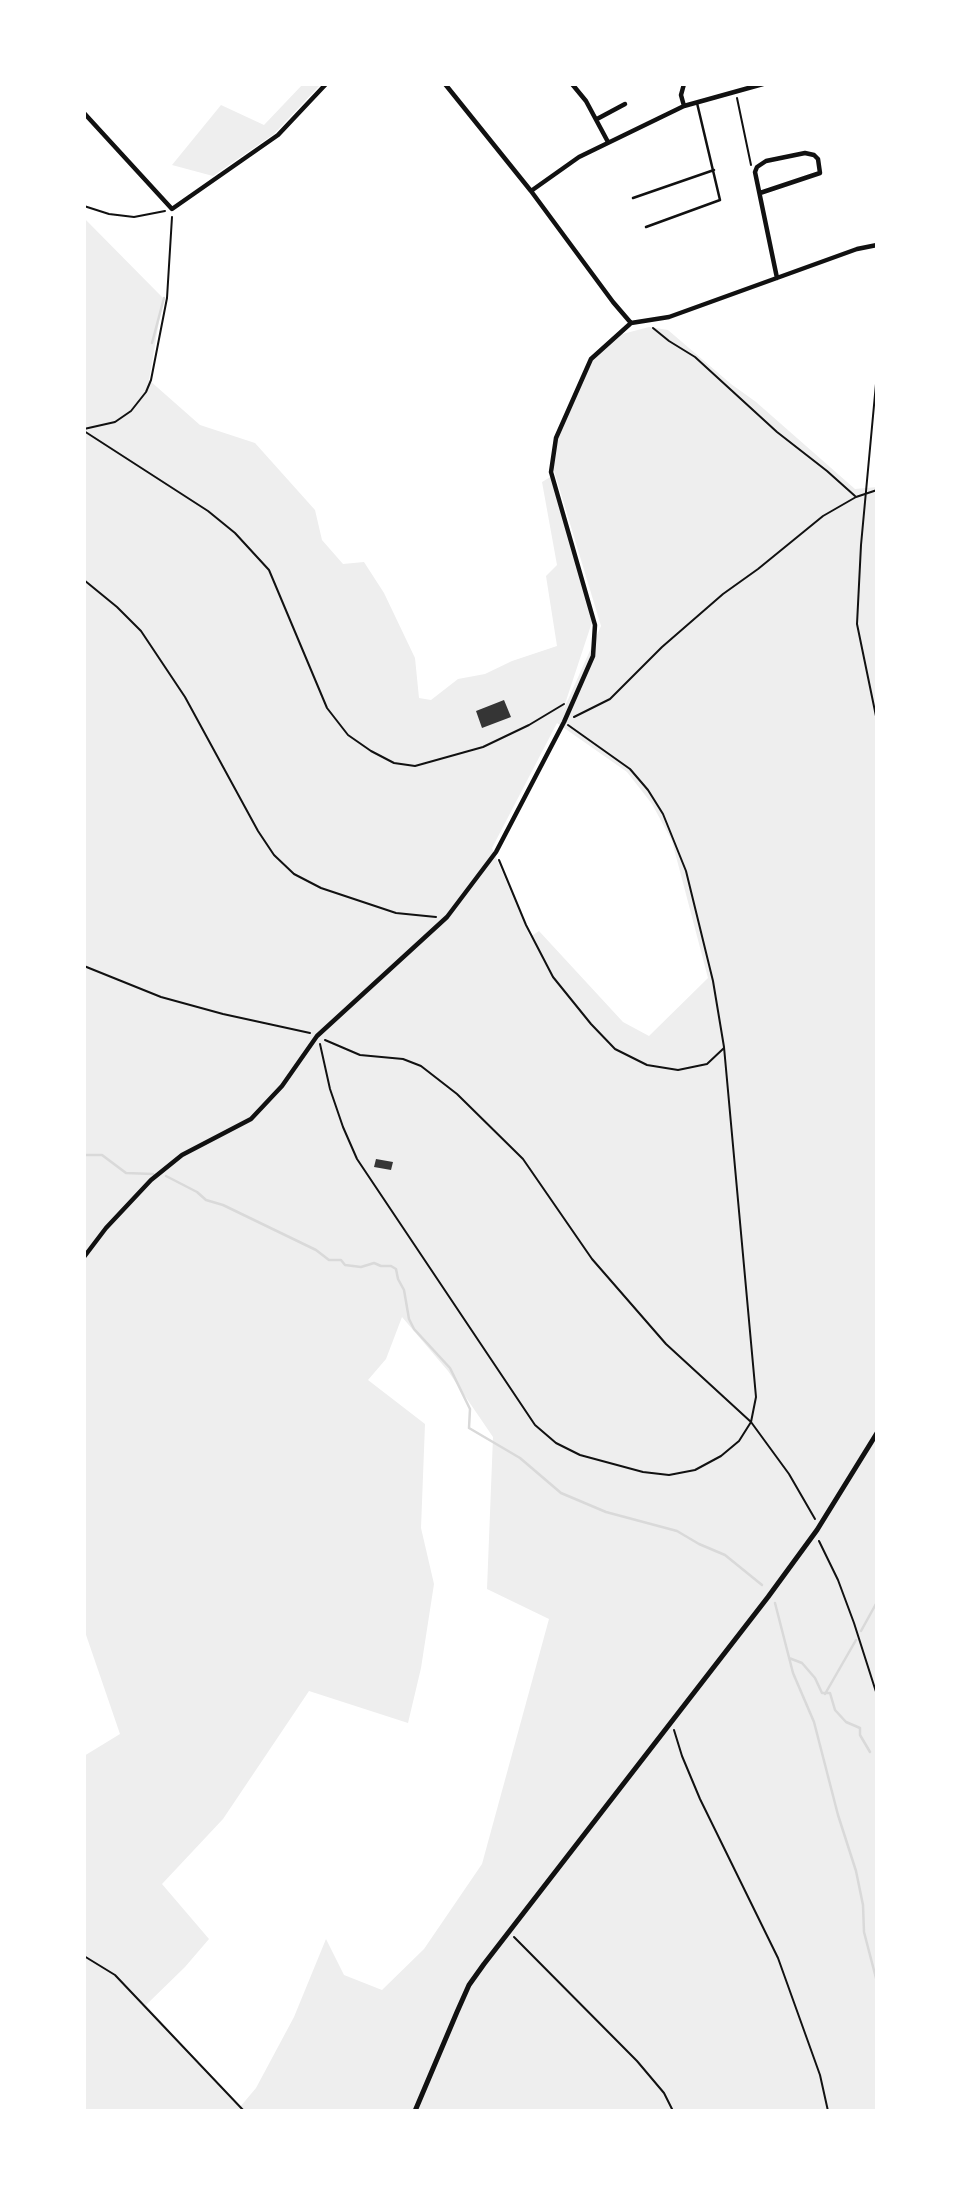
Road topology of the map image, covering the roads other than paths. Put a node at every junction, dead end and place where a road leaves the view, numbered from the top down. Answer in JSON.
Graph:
{"nodes":[{"id":1,"x":326,"y":84,"type":"edge"},
{"id":2,"x":445,"y":84,"type":"edge"},
{"id":3,"x":572,"y":84,"type":"edge"},
{"id":4,"x":684,"y":84,"type":"edge"},
{"id":5,"x":763,"y":84,"type":"edge"},
{"id":6,"x":697,"y":103,"type":"junction"},
{"id":7,"x":625,"y":104,"type":"dead end"},
{"id":8,"x":684,"y":106,"type":"junction"},
{"id":9,"x":84,"y":113,"type":"edge"},
{"id":10,"x":597,"y":119,"type":"junction"},
{"id":11,"x":608,"y":142,"type":"junction"},
{"id":12,"x":714,"y":170,"type":"junction"},
{"id":13,"x":531,"y":191,"type":"junction"},
{"id":14,"x":760,"y":193,"type":"junction"},
{"id":15,"x":633,"y":198,"type":"dead end"},
{"id":16,"x":646,"y":228,"type":"dead end"},
{"id":17,"x":877,"y":245,"type":"edge"},
{"id":18,"x":776,"y":278,"type":"junction"},
{"id":19,"x":632,"y":323,"type":"junction"},
{"id":20,"x":84,"y":1257,"type":"edge"},
{"id":21,"x":877,"y":1433,"type":"edge"},
{"id":22,"x":415,"y":2111,"type":"edge"}],
"edges":[{"from":1,"to":9,"type":"street"},
{"from":2,"to":13,"type":"street"},
{"from":3,"to":10,"type":"street"},
{"from":4,"to":8,"type":"street"},
{"from":5,"to":6,"type":"street"},
{"from":6,"to":8,"type":"street"},
{"from":6,"to":12,"type":"lane"},
{"from":7,"to":10,"type":"street"},
{"from":8,"to":11,"type":"street"},
{"from":10,"to":11,"type":"street"},
{"from":11,"to":13,"type":"street"},
{"from":12,"to":15,"type":"lane"},
{"from":12,"to":16,"type":"lane"},
{"from":13,"to":19,"type":"street"},
{"from":14,"to":14,"type":"street"},
{"from":14,"to":18,"type":"street"},
{"from":17,"to":18,"type":"street"},
{"from":18,"to":19,"type":"street"},
{"from":19,"to":20,"type":"street"},
{"from":21,"to":22,"type":"street"}]}
